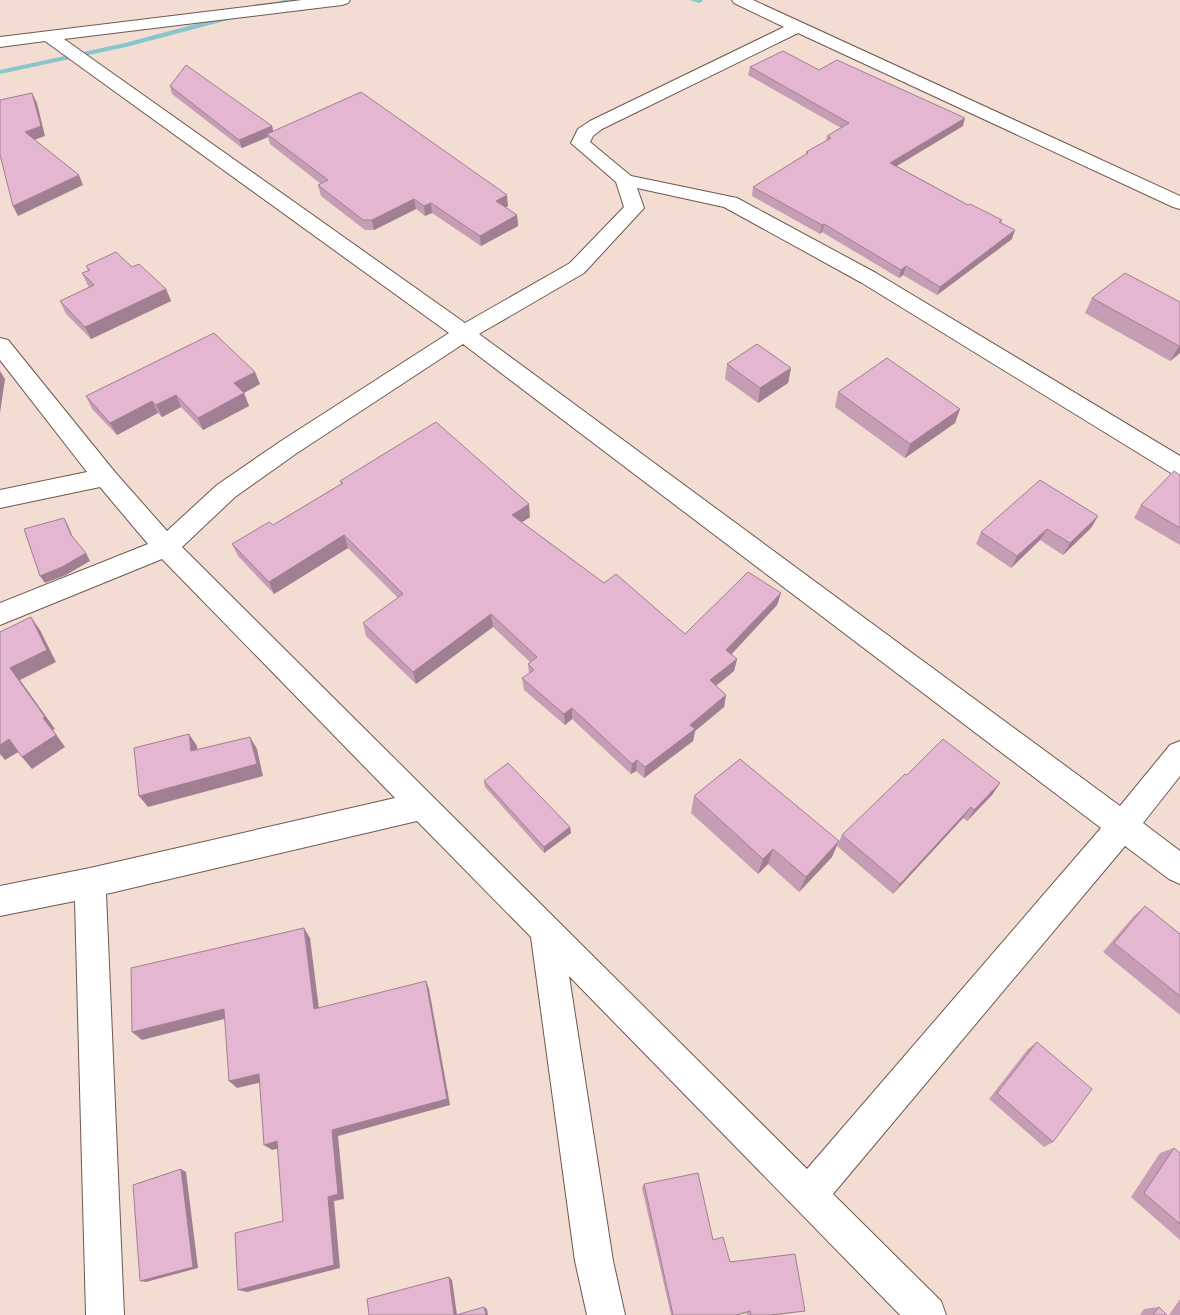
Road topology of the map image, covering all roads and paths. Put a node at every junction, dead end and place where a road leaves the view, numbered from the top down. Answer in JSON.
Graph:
{"nodes":[{"id":1,"x":342,"y":0,"type":"edge"},
{"id":2,"x":740,"y":0,"type":"edge"},
{"id":3,"x":797,"y":27,"type":"junction"},
{"id":4,"x":47,"y":35,"type":"junction"},
{"id":5,"x":0,"y":42,"type":"edge"},
{"id":6,"x":625,"y":180,"type":"junction"},
{"id":7,"x":1180,"y":203,"type":"edge"},
{"id":8,"x":464,"y":333,"type":"junction"},
{"id":9,"x":0,"y":345,"type":"edge"},
{"id":10,"x":1180,"y":467,"type":"edge"},
{"id":11,"x":105,"y":477,"type":"junction"},
{"id":12,"x":0,"y":499,"type":"edge"},
{"id":13,"x":166,"y":547,"type":"junction"},
{"id":14,"x":0,"y":614,"type":"edge"},
{"id":15,"x":1180,"y":754,"type":"edge"},
{"id":16,"x":421,"y":806,"type":"junction"},
{"id":17,"x":1122,"y":826,"type":"junction"},
{"id":18,"x":1180,"y":869,"type":"edge"},
{"id":19,"x":90,"y":883,"type":"junction"},
{"id":20,"x":0,"y":901,"type":"edge"},
{"id":21,"x":546,"y":931,"type":"junction"},
{"id":22,"x":808,"y":1196,"type":"junction"},
{"id":23,"x":105,"y":1315,"type":"edge"},
{"id":24,"x":606,"y":1315,"type":"edge"},
{"id":25,"x":927,"y":1315,"type":"edge"}],
"edges":[{"from":1,"to":4,"type":"street"},
{"from":2,"to":3,"type":"street"},
{"from":3,"to":6,"type":"street"},
{"from":3,"to":7,"type":"street"},
{"from":4,"to":5,"type":"street"},
{"from":4,"to":8,"type":"street"},
{"from":6,"to":8,"type":"street"},
{"from":6,"to":10,"type":"street"},
{"from":8,"to":13,"type":"street"},
{"from":8,"to":17,"type":"street"},
{"from":9,"to":11,"type":"street"},
{"from":11,"to":12,"type":"street"},
{"from":11,"to":13,"type":"street"},
{"from":13,"to":14,"type":"street"},
{"from":13,"to":16,"type":"street"},
{"from":15,"to":17,"type":"street"},
{"from":16,"to":19,"type":"street"},
{"from":16,"to":21,"type":"street"},
{"from":17,"to":18,"type":"street"},
{"from":17,"to":22,"type":"street"},
{"from":19,"to":20,"type":"street"},
{"from":19,"to":23,"type":"street"},
{"from":21,"to":22,"type":"street"},
{"from":21,"to":24,"type":"street"},
{"from":22,"to":25,"type":"street"}]}
